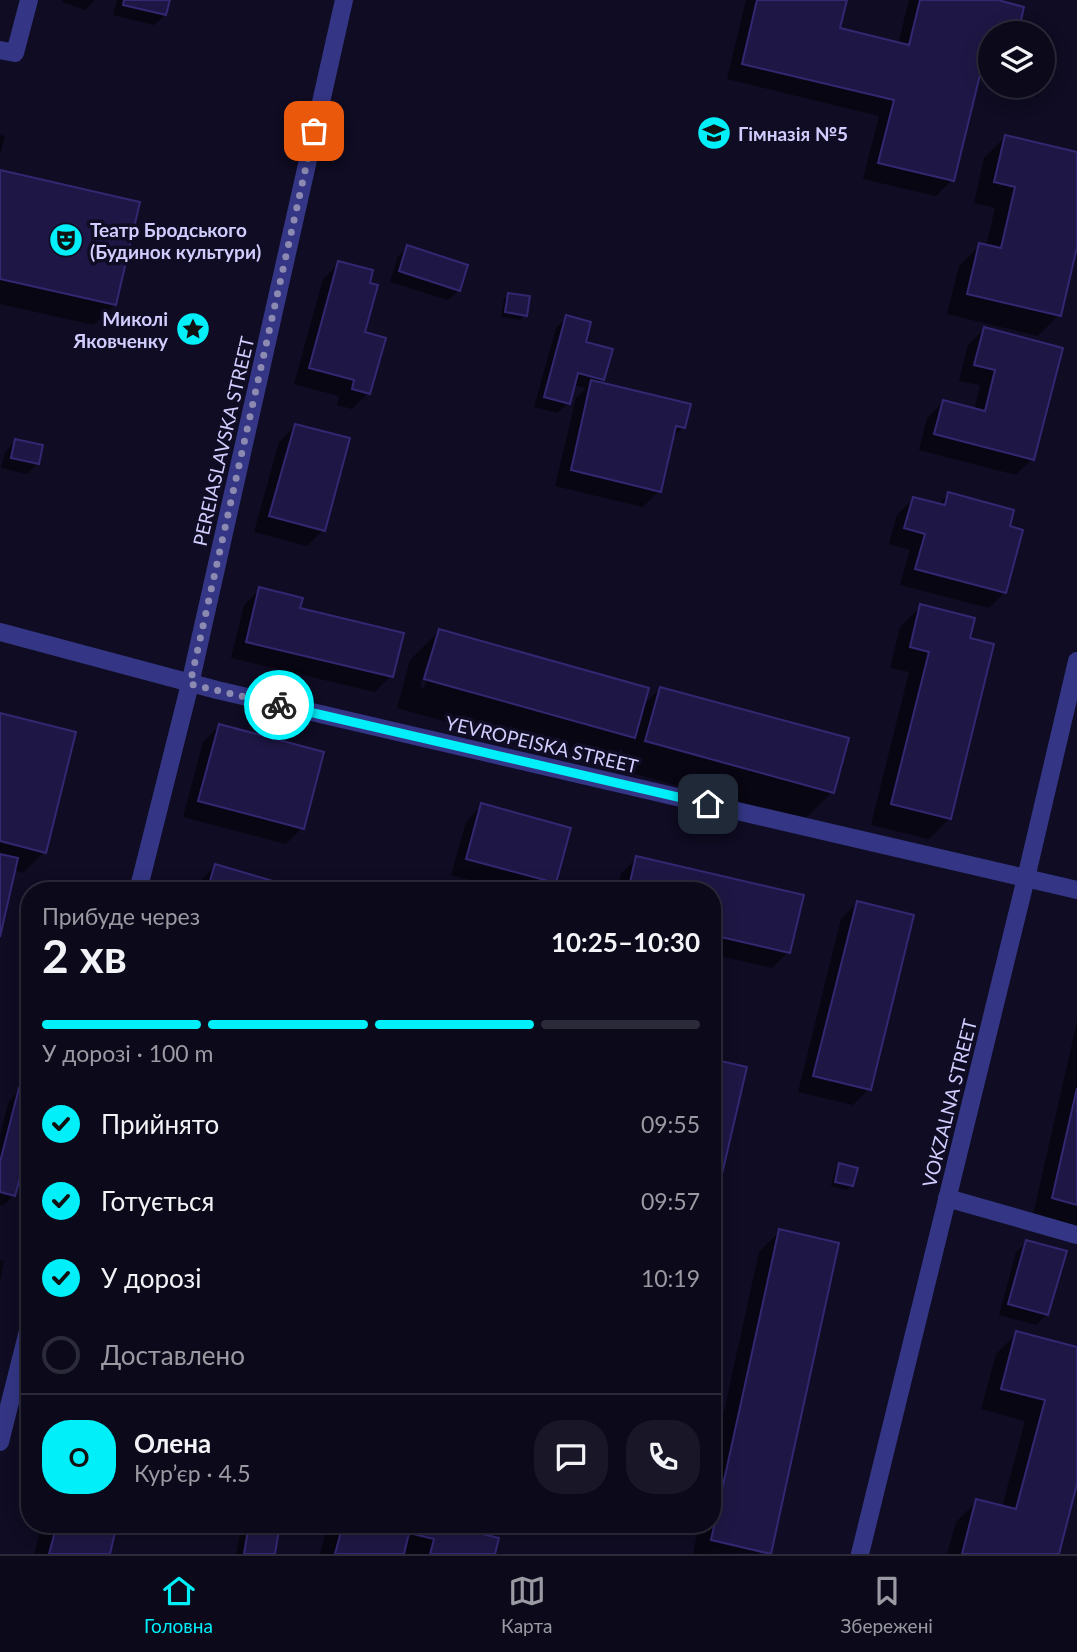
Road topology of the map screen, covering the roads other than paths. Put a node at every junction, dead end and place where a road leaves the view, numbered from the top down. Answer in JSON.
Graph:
{"nodes":[{"id":1,"x":29,"y":0,"type":"edge"},
{"id":2,"x":344,"y":0,"type":"edge"},
{"id":3,"x":0,"y":50,"type":"edge"},
{"id":4,"x":0,"y":632,"type":"edge"},
{"id":5,"x":1077,"y":661,"type":"edge"},
{"id":6,"x":190,"y":684,"type":"junction"},
{"id":7,"x":1026,"y":878,"type":"junction"},
{"id":8,"x":140,"y":882,"type":"edge"},
{"id":9,"x":1077,"y":890,"type":"edge"},
{"id":10,"x":947,"y":1198,"type":"junction"},
{"id":11,"x":1077,"y":1235,"type":"edge"},
{"id":12,"x":21,"y":1357,"type":"edge"},
{"id":13,"x":1,"y":1434,"type":"edge"},
{"id":14,"x":860,"y":1554,"type":"edge"}],
"edges":[{"from":1,"to":3,"type":"street"},
{"from":2,"to":6,"type":"street","name":"PEREIASLAVSKA STREET"},
{"from":4,"to":6,"type":"street","name":"YEVROPEISKA STREET"},
{"from":5,"to":7,"type":"street","name":"VOKZALNA STREET"},
{"from":6,"to":7,"type":"street","name":"YEVROPEISKA STREET"},
{"from":6,"to":8,"type":"street","name":"PEREIASLAVSKA STREET"},
{"from":7,"to":9,"type":"street","name":"YEVROPEISKA STREET"},
{"from":7,"to":10,"type":"street","name":"VOKZALNA STREET"},
{"from":10,"to":11,"type":"street"},
{"from":10,"to":14,"type":"street","name":"VOKZALNA STREET"},
{"from":12,"to":13,"type":"street"}]}
